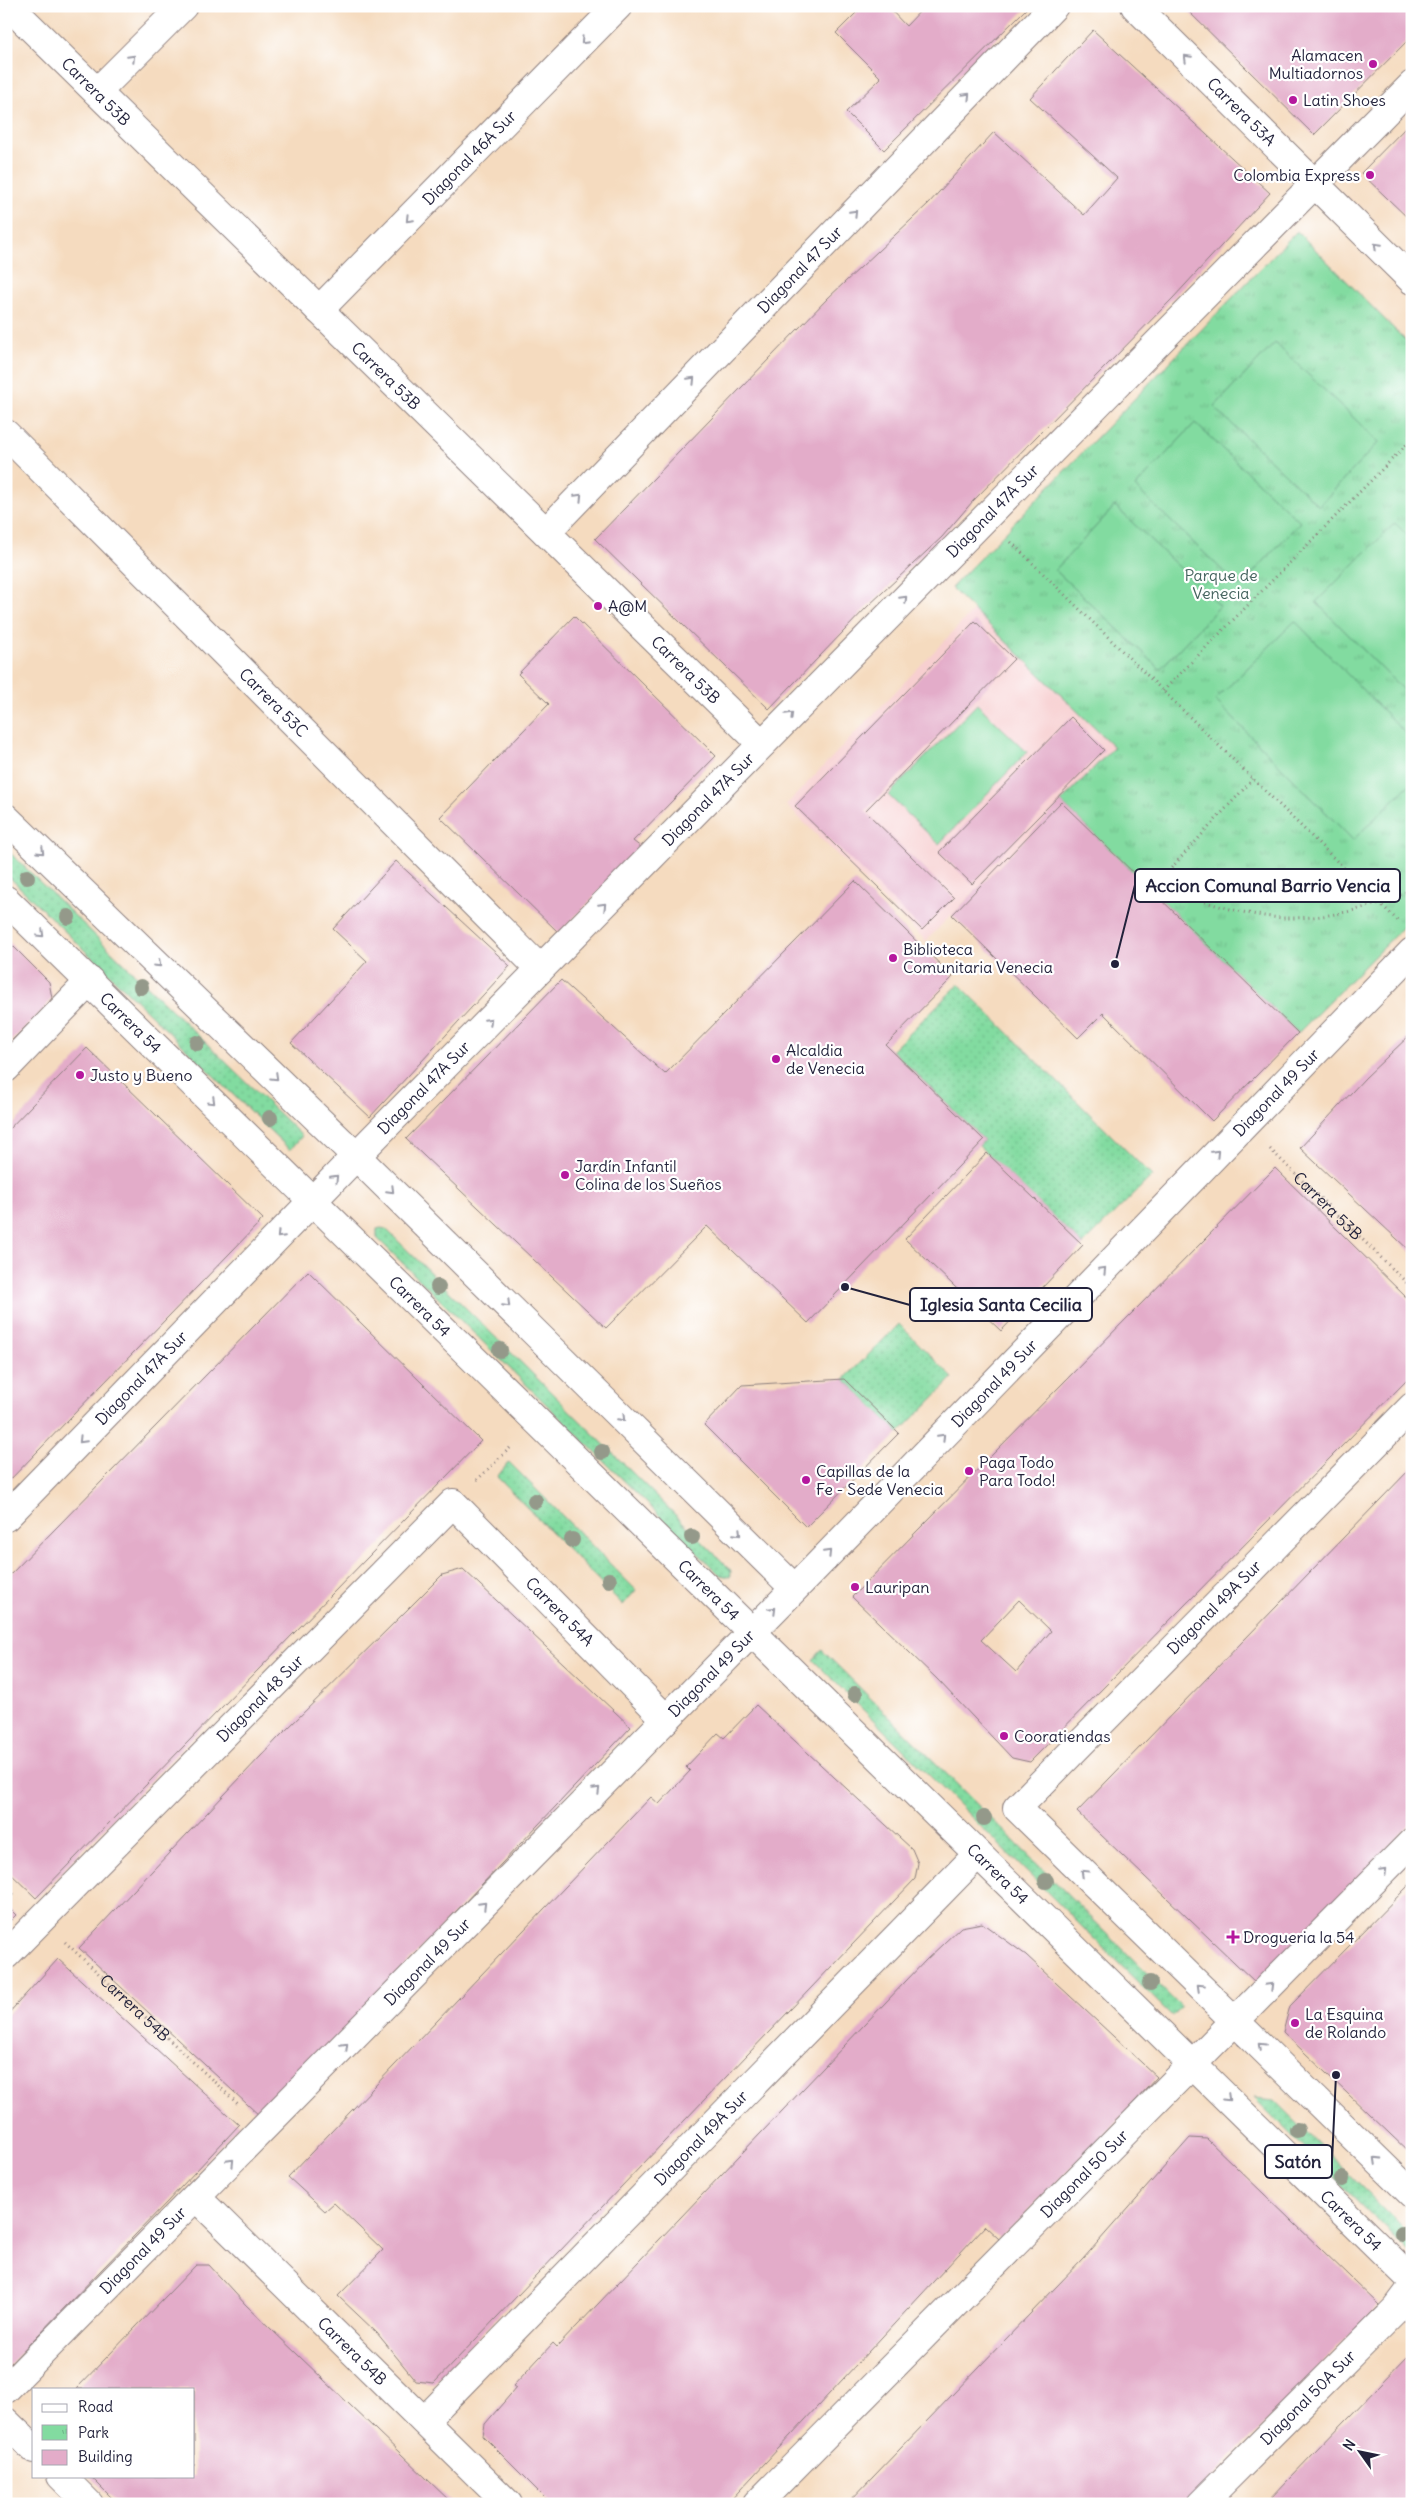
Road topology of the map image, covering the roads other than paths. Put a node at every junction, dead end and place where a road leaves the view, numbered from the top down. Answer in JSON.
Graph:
{"nodes":[{"id":1,"x":9,"y":6,"type":"edge"},
{"id":2,"x":183,"y":6,"type":"edge"},
{"id":3,"x":618,"y":6,"type":"edge"},
{"id":4,"x":1054,"y":6,"type":"edge"},
{"id":5,"x":1135,"y":6,"type":"edge"},
{"id":6,"x":1412,"y":85,"type":"edge"},
{"id":7,"x":97,"y":92,"type":"junction"},
{"id":8,"x":1314,"y":184,"type":"junction"},
{"id":9,"x":1412,"y":280,"type":"edge"},
{"id":10,"x":319,"y":310,"type":"junction"},
{"id":11,"x":6,"y":434,"type":"edge"},
{"id":12,"x":546,"y":532,"type":"junction"},
{"id":13,"x":762,"y":744,"type":"junction"},
{"id":14,"x":6,"y":818,"type":"edge"},
{"id":15,"x":6,"y":900,"type":"edge"},
{"id":16,"x":1412,"y":952,"type":"edge"},
{"id":17,"x":540,"y":969,"type":"junction"},
{"id":18,"x":90,"y":981,"type":"junction"},
{"id":19,"x":6,"y":1068,"type":"edge"},
{"id":20,"x":356,"y":1156,"type":"junction"},
{"id":21,"x":314,"y":1200,"type":"junction"},
{"id":22,"x":1412,"y":1407,"type":"edge"},
{"id":23,"x":453,"y":1503,"type":"joint"},
{"id":24,"x":6,"y":1517,"type":"edge"},
{"id":25,"x":794,"y":1588,"type":"junction"},
{"id":26,"x":751,"y":1632,"type":"junction"},
{"id":27,"x":666,"y":1719,"type":"junction"},
{"id":28,"x":1412,"y":1842,"type":"edge"},
{"id":29,"x":978,"y":1854,"type":"junction"},
{"id":30,"x":6,"y":1955,"type":"edge"},
{"id":31,"x":1235,"y":2021,"type":"junction"},
{"id":32,"x":1192,"y":2064,"type":"junction"},
{"id":33,"x":1412,"y":2194,"type":"edge"},
{"id":34,"x":197,"y":2198,"type":"junction"},
{"id":35,"x":1412,"y":2280,"type":"edge"},
{"id":36,"x":1412,"y":2288,"type":"edge"},
{"id":37,"x":6,"y":2389,"type":"edge"},
{"id":38,"x":424,"y":2421,"type":"junction"},
{"id":39,"x":6,"y":2422,"type":"edge"},
{"id":40,"x":32,"y":2447,"type":"edge"},
{"id":41,"x":63,"y":2478,"type":"edge"},
{"id":42,"x":89,"y":2504,"type":"edge"},
{"id":43,"x":508,"y":2504,"type":"edge"},
{"id":44,"x":757,"y":2504,"type":"edge"},
{"id":45,"x":1201,"y":2504,"type":"edge"}],
"edges":[{"from":1,"to":7,"type":"street","name":"Carrera 53B"},
{"from":7,"to":2,"type":"street","one_way":true},
{"from":3,"to":10,"type":"street","name":"Diagonal 46A Sur","one_way":true},
{"from":12,"to":4,"type":"street","name":"Diagonal 47 Sur","one_way":true},
{"from":8,"to":5,"type":"street","name":"Carrera 53A","one_way":true},
{"from":6,"to":8,"type":"street","name":"Diagonal 47A Sur"},
{"from":7,"to":10,"type":"street","name":"Carrera 53B"},
{"from":9,"to":8,"type":"street","name":"Carrera 53A","one_way":true},
{"from":13,"to":8,"type":"street","name":"Diagonal 47A Sur","one_way":true},
{"from":10,"to":12,"type":"street","name":"Carrera 53B"},
{"from":11,"to":17,"type":"street","name":"Carrera 53C"},
{"from":12,"to":13,"type":"street","name":"Carrera 53B"},
{"from":17,"to":13,"type":"street","name":"Diagonal 47A Sur","one_way":true},
{"from":14,"to":20,"type":"street","one_way":true},
{"from":15,"to":18,"type":"street","name":"Carrera 54","one_way":true},
{"from":25,"to":16,"type":"street","name":"Diagonal 49 Sur","one_way":true},
{"from":20,"to":17,"type":"street","name":"Diagonal 47A Sur","one_way":true},
{"from":18,"to":19,"type":"street"},
{"from":18,"to":21,"type":"street","name":"Carrera 54","one_way":true},
{"from":21,"to":20,"type":"street","name":"Diagonal 47A Sur","one_way":true},
{"from":20,"to":25,"type":"street","one_way":true},
{"from":21,"to":24,"type":"street","name":"Diagonal 47A Sur","one_way":true},
{"from":21,"to":26,"type":"street","name":"Carrera 54"},
{"from":31,"to":22,"type":"street","name":"Diagonal 49A Sur","one_way":true},
{"from":23,"to":27,"type":"street","name":"Carrera 54A"},
{"from":23,"to":30,"type":"street","name":"Diagonal 48 Sur"},
{"from":26,"to":25,"type":"street","name":"Diagonal 49 Sur","one_way":true},
{"from":26,"to":27,"type":"street","name":"Diagonal 49 Sur"},
{"from":26,"to":29,"type":"street","name":"Carrera 54"},
{"from":34,"to":27,"type":"street","name":"Diagonal 49 Sur","one_way":true},
{"from":31,"to":28,"type":"street","name":"Diagonal 50 Sur","one_way":true},
{"from":29,"to":32,"type":"street","name":"Carrera 54"},
{"from":29,"to":38,"type":"street","name":"Diagonal 49A Sur"},
{"from":31,"to":32,"type":"street","name":"Diagonal 50 Sur"},
{"from":33,"to":31,"type":"street","one_way":true},
{"from":32,"to":35,"type":"street","name":"Carrera 54","one_way":true},
{"from":32,"to":44,"type":"street","name":"Diagonal 50 Sur"},
{"from":34,"to":37,"type":"street","name":"Diagonal 49 Sur"},
{"from":34,"to":38,"type":"street","name":"Carrera 54B"},
{"from":36,"to":45,"type":"street","name":"Diagonal 50A Sur"},
{"from":38,"to":43,"type":"street","name":"Carrera 54B"},
{"from":39,"to":40,"type":"street"},
{"from":41,"to":42,"type":"street"}]}
